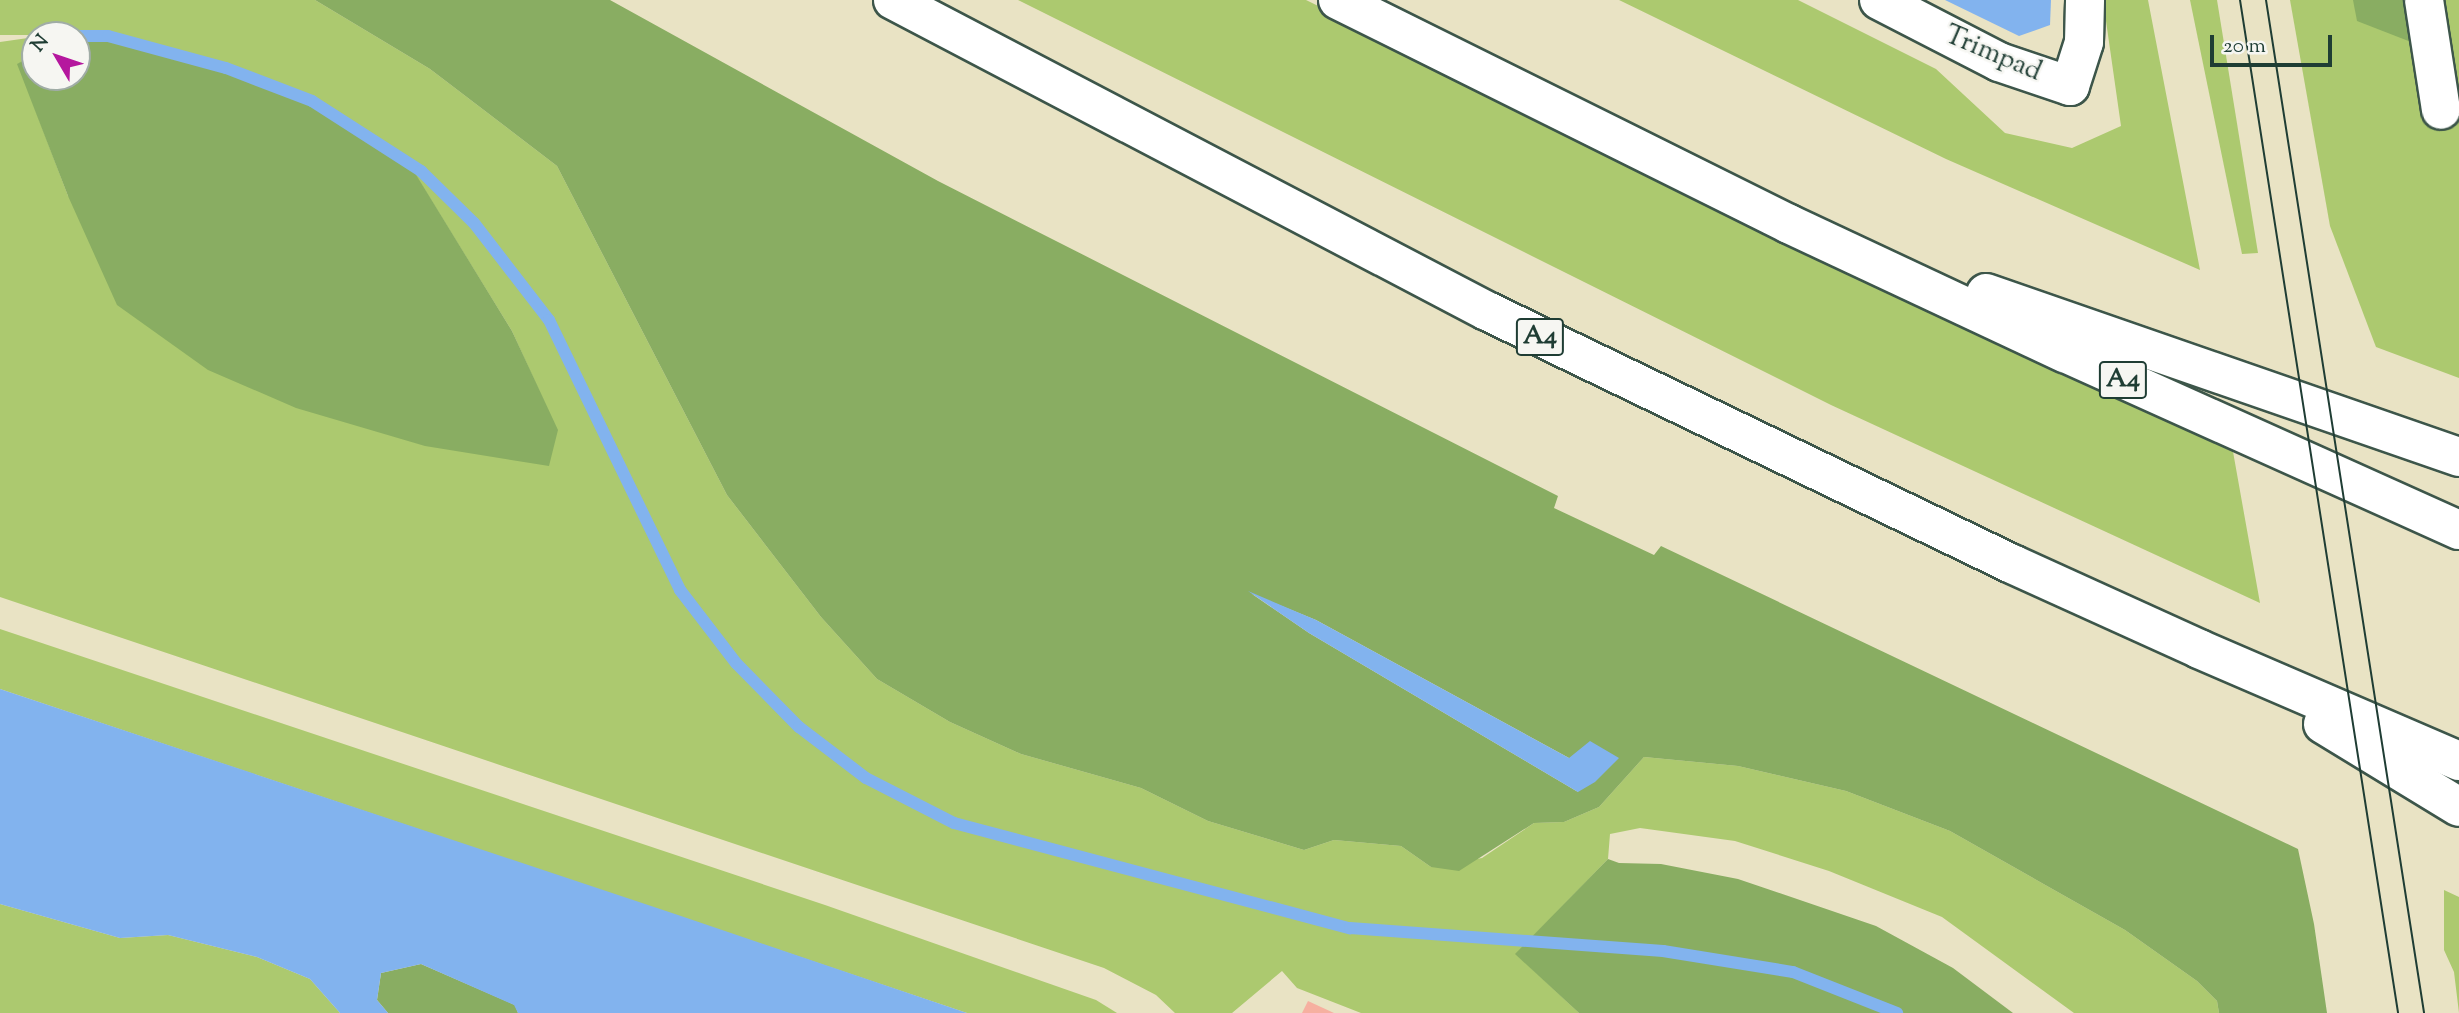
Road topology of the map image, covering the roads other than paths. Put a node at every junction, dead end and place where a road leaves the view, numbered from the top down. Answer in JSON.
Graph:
{"nodes":[{"id":1,"x":893,"y":0,"type":"edge"},
{"id":2,"x":1339,"y":0,"type":"edge"},
{"id":3,"x":1879,"y":0,"type":"edge"},
{"id":4,"x":2085,"y":0,"type":"edge"},
{"id":5,"x":2424,"y":0,"type":"edge"},
{"id":6,"x":2441,"y":110,"type":"dead end"},
{"id":7,"x":1789,"y":224,"type":"junction"},
{"id":8,"x":2459,"y":457,"type":"edge"},
{"id":9,"x":2459,"y":530,"type":"edge"},
{"id":10,"x":2199,"y":649,"type":"junction"},
{"id":11,"x":2459,"y":761,"type":"edge"},
{"id":12,"x":2459,"y":807,"type":"edge"}],
"edges":[{"from":1,"to":10,"type":"main road","number":"A4"},
{"from":2,"to":7,"type":"main road","number":"A4"},
{"from":3,"to":4,"type":"main road","name":"Trimpad"},
{"from":5,"to":6,"type":"main road"},
{"from":7,"to":8,"type":"main road","number":"A4"},
{"from":7,"to":9,"type":"main road","number":"A4"},
{"from":10,"to":11,"type":"main road","number":"A4"},
{"from":10,"to":12,"type":"main road","number":"A4"}]}
